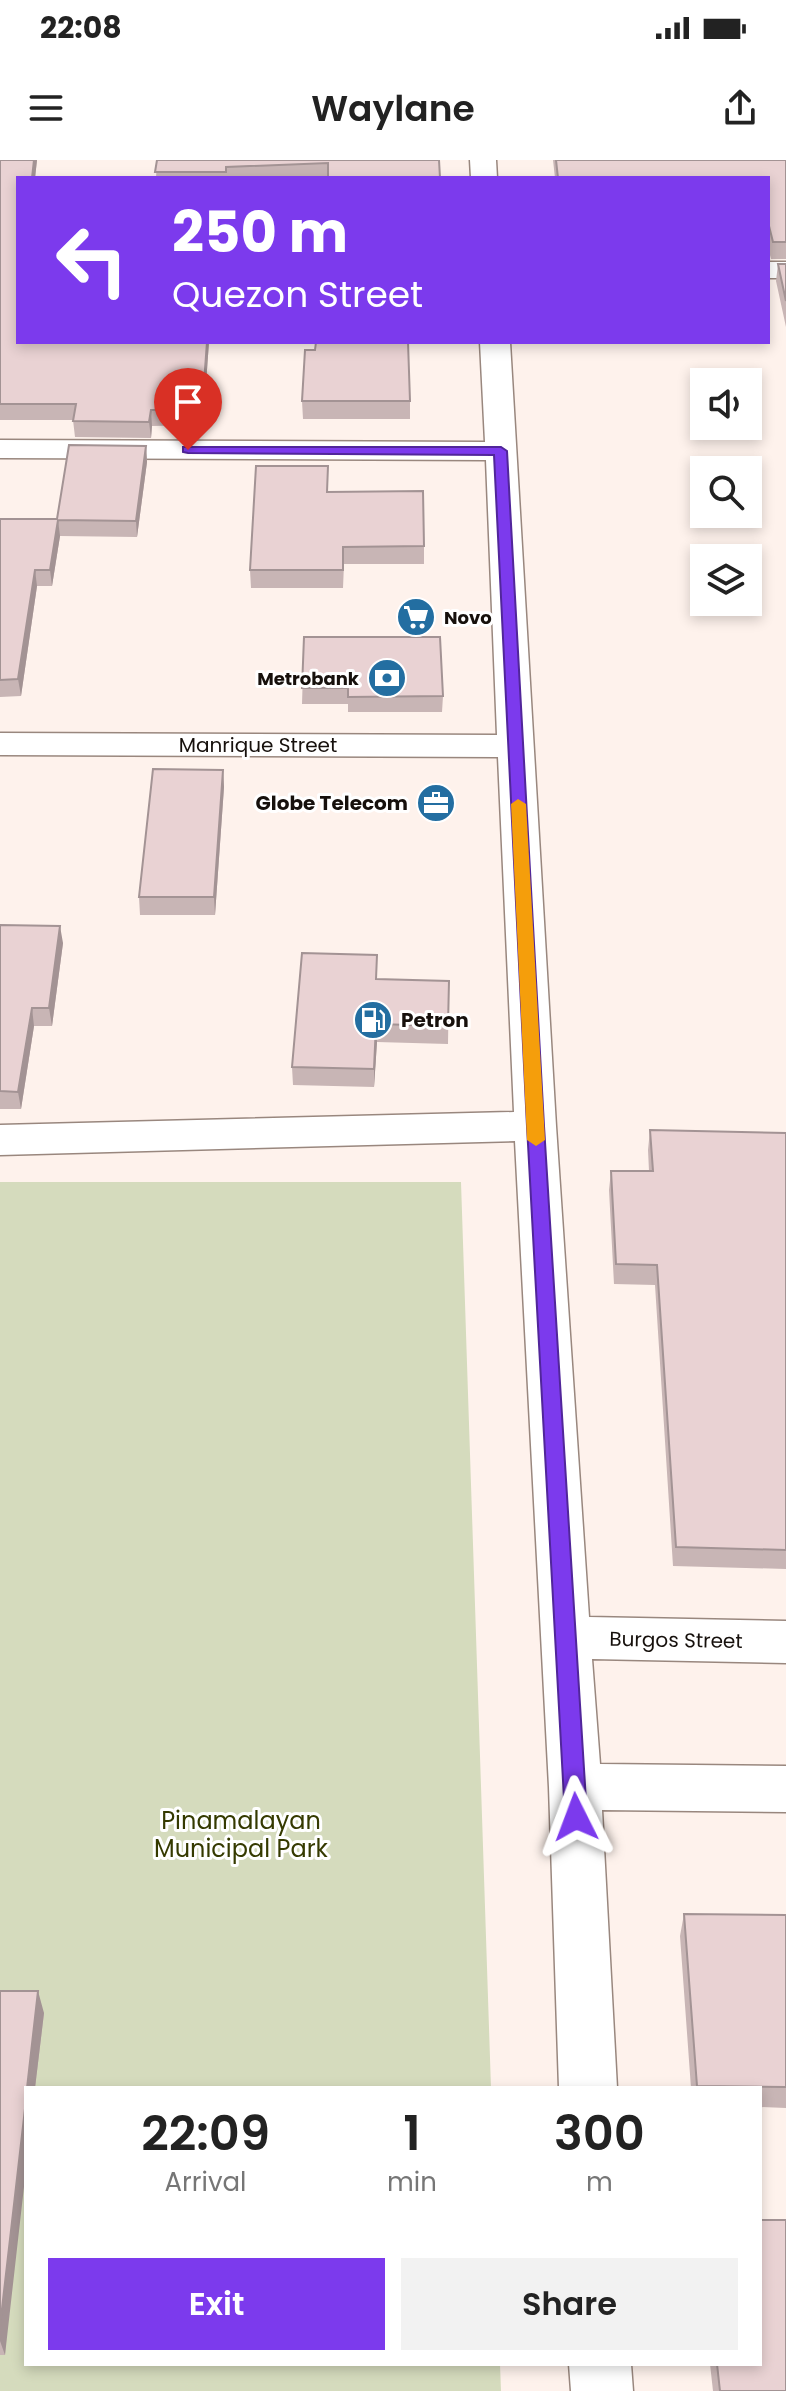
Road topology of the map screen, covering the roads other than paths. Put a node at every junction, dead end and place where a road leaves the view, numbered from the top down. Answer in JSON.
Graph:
{"nodes":[{"id":1,"x":495,"y":344,"type":"edge"},
{"id":2,"x":0,"y":449,"type":"edge"},
{"id":3,"x":501,"y":451,"type":"junction"},
{"id":4,"x":0,"y":744,"type":"edge"},
{"id":5,"x":515,"y":746,"type":"junction"},
{"id":6,"x":535,"y":1126,"type":"junction"},
{"id":7,"x":0,"y":1140,"type":"edge"},
{"id":8,"x":566,"y":1637,"type":"junction"},
{"id":9,"x":786,"y":1642,"type":"edge"},
{"id":10,"x":575,"y":1787,"type":"junction"},
{"id":11,"x":786,"y":1789,"type":"edge"},
{"id":12,"x":588,"y":2086,"type":"edge"},
{"id":13,"x":600,"y":2366,"type":"edge"},
{"id":14,"x":602,"y":2391,"type":"edge"}],
"edges":[{"from":1,"to":3,"type":"street"},
{"from":2,"to":3,"type":"street"},
{"from":3,"to":5,"type":"street"},
{"from":4,"to":5,"type":"street","name":"Manrique Street"},
{"from":5,"to":6,"type":"street"},
{"from":6,"to":7,"type":"street"},
{"from":6,"to":8,"type":"street"},
{"from":8,"to":9,"type":"street","name":"Burgos Street"},
{"from":8,"to":10,"type":"street"},
{"from":10,"to":11,"type":"street"},
{"from":10,"to":12,"type":"street"},
{"from":13,"to":14,"type":"street"}]}
